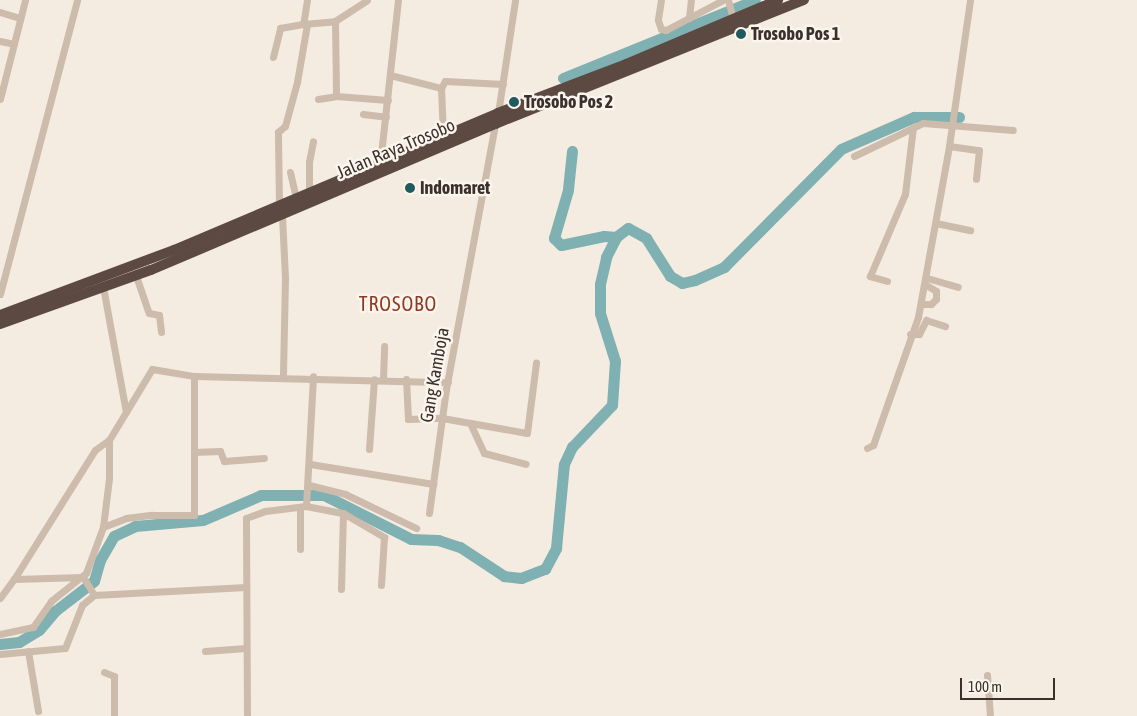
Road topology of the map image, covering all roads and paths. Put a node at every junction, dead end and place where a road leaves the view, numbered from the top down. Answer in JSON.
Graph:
{"nodes":[{"id":1,"x":25,"y":0,"type":"edge"},
{"id":2,"x":78,"y":0,"type":"edge"},
{"id":3,"x":307,"y":0,"type":"edge"},
{"id":4,"x":398,"y":0,"type":"edge"},
{"id":5,"x":515,"y":0,"type":"edge"},
{"id":6,"x":661,"y":0,"type":"edge"},
{"id":7,"x":690,"y":0,"type":"edge"},
{"id":8,"x":723,"y":0,"type":"edge"},
{"id":9,"x":778,"y":0,"type":"edge"},
{"id":10,"x":804,"y":0,"type":"edge"},
{"id":11,"x":970,"y":0,"type":"edge"},
{"id":12,"x":364,"y":1,"type":"edge"},
{"id":13,"x":728,"y":3,"type":"edge"},
{"id":14,"x":0,"y":12,"type":"edge"},
{"id":15,"x":20,"y":18,"type":"junction"},
{"id":16,"x":689,"y":18,"type":"junction"},
{"id":17,"x":733,"y":18,"type":"junction"},
{"id":18,"x":336,"y":21,"type":"junction"},
{"id":19,"x":305,"y":24,"type":"junction"},
{"id":20,"x":0,"y":41,"type":"edge"},
{"id":21,"x":14,"y":44,"type":"junction"},
{"id":22,"x":273,"y":57,"type":"dead end"},
{"id":23,"x":3,"y":71,"type":"edge"},
{"id":24,"x":390,"y":75,"type":"junction"},
{"id":25,"x":504,"y":84,"type":"junction"},
{"id":26,"x":441,"y":88,"type":"junction"},
{"id":27,"x":571,"y":90,"type":"junction"},
{"id":28,"x":560,"y":95,"type":"junction"},
{"id":29,"x":336,"y":96,"type":"junction"},
{"id":30,"x":0,"y":99,"type":"edge"},
{"id":31,"x":318,"y":99,"type":"dead end"},
{"id":32,"x":388,"y":100,"type":"junction"},
{"id":33,"x":498,"y":113,"type":"junction"},
{"id":34,"x":363,"y":114,"type":"dead end"},
{"id":35,"x":386,"y":117,"type":"junction"},
{"id":36,"x":952,"y":122,"type":"junction"},
{"id":37,"x":495,"y":124,"type":"junction"},
{"id":38,"x":913,"y":127,"type":"junction"},
{"id":39,"x":1013,"y":130,"type":"dead end"},
{"id":40,"x":443,"y":136,"type":"junction"},
{"id":41,"x":313,"y":141,"type":"dead end"},
{"id":42,"x":949,"y":146,"type":"junction"},
{"id":43,"x":854,"y":156,"type":"dead end"},
{"id":44,"x":380,"y":163,"type":"junction"},
{"id":45,"x":290,"y":172,"type":"dead end"},
{"id":46,"x":976,"y":179,"type":"dead end"},
{"id":47,"x":309,"y":193,"type":"junction"},
{"id":48,"x":296,"y":199,"type":"junction"},
{"id":49,"x":279,"y":206,"type":"junction"},
{"id":50,"x":282,"y":216,"type":"junction"},
{"id":51,"x":936,"y":223,"type":"junction"},
{"id":52,"x":970,"y":230,"type":"dead end"},
{"id":53,"x":136,"y":276,"type":"junction"},
{"id":54,"x":887,"y":281,"type":"dead end"},
{"id":55,"x":926,"y":282,"type":"junction"},
{"id":56,"x":958,"y":287,"type":"dead end"},
{"id":57,"x":103,"y":288,"type":"junction"},
{"id":58,"x":0,"y":294,"type":"edge"},
{"id":59,"x":921,"y":304,"type":"junction"},
{"id":60,"x":0,"y":315,"type":"edge"},
{"id":61,"x":0,"y":324,"type":"edge"},
{"id":62,"x":945,"y":326,"type":"dead end"},
{"id":63,"x":162,"y":332,"type":"dead end"},
{"id":64,"x":910,"y":334,"type":"junction"},
{"id":65,"x":384,"y":346,"type":"dead end"},
{"id":66,"x":536,"y":363,"type":"dead end"},
{"id":67,"x":194,"y":376,"type":"junction"},
{"id":68,"x":313,"y":376,"type":"junction"},
{"id":69,"x":283,"y":377,"type":"junction"},
{"id":70,"x":374,"y":379,"type":"junction"},
{"id":71,"x":383,"y":379,"type":"junction"},
{"id":72,"x":406,"y":379,"type":"junction"},
{"id":73,"x":448,"y":382,"type":"junction"},
{"id":74,"x":126,"y":412,"type":"junction"},
{"id":75,"x":442,"y":418,"type":"junction"},
{"id":76,"x":470,"y":423,"type":"junction"},
{"id":77,"x":109,"y":440,"type":"junction"},
{"id":78,"x":867,"y":448,"type":"dead end"},
{"id":79,"x":370,"y":449,"type":"dead end"},
{"id":80,"x":194,"y":452,"type":"junction"},
{"id":81,"x":264,"y":458,"type":"dead end"},
{"id":82,"x":310,"y":464,"type":"junction"},
{"id":83,"x":526,"y":464,"type":"dead end"},
{"id":84,"x":433,"y":484,"type":"junction"},
{"id":85,"x":308,"y":487,"type":"junction"},
{"id":86,"x":304,"y":505,"type":"junction"},
{"id":87,"x":344,"y":512,"type":"junction"},
{"id":88,"x":429,"y":513,"type":"dead end"},
{"id":89,"x":103,"y":527,"type":"junction"},
{"id":90,"x":416,"y":528,"type":"dead end"},
{"id":91,"x":300,"y":549,"type":"dead end"},
{"id":92,"x":14,"y":579,"type":"junction"},
{"id":93,"x":84,"y":579,"type":"junction"},
{"id":94,"x":381,"y":585,"type":"dead end"},
{"id":95,"x":246,"y":587,"type":"junction"},
{"id":96,"x":341,"y":589,"type":"dead end"},
{"id":97,"x":93,"y":594,"type":"junction"},
{"id":98,"x":0,"y":598,"type":"edge"},
{"id":99,"x":0,"y":634,"type":"edge"},
{"id":100,"x":246,"y":648,"type":"junction"},
{"id":101,"x":28,"y":651,"type":"junction"},
{"id":102,"x":205,"y":651,"type":"dead end"},
{"id":103,"x":0,"y":654,"type":"edge"},
{"id":104,"x":104,"y":672,"type":"dead end"},
{"id":105,"x":988,"y":674,"type":"dead end"},
{"id":106,"x":38,"y":711,"type":"dead end"},
{"id":107,"x":114,"y":716,"type":"edge"},
{"id":108,"x":247,"y":716,"type":"edge"},
{"id":109,"x":990,"y":716,"type":"edge"}],
"edges":[{"from":1,"to":15,"type":"street"},
{"from":2,"to":58,"type":"street"},
{"from":3,"to":19,"type":"street"},
{"from":4,"to":24,"type":"street"},
{"from":5,"to":25,"type":"street"},
{"from":6,"to":16,"type":"street"},
{"from":7,"to":16,"type":"street"},
{"from":8,"to":16,"type":"street"},
{"from":9,"to":17,"type":"highway","name":"Jalan Raya Trosobo"},
{"from":10,"to":27,"type":"highway","name":"Jalan Raya Trosobo"},
{"from":11,"to":36,"type":"street"},
{"from":12,"to":18,"type":"street"},
{"from":13,"to":17,"type":"street"},
{"from":14,"to":15,"type":"street"},
{"from":15,"to":21,"type":"street"},
{"from":17,"to":27,"type":"highway","name":"Jalan Raya Trosobo"},
{"from":18,"to":19,"type":"street"},
{"from":18,"to":29,"type":"street"},
{"from":19,"to":22,"type":"street"},
{"from":19,"to":49,"type":"street"},
{"from":20,"to":21,"type":"street"},
{"from":21,"to":23,"type":"street"},
{"from":23,"to":30,"type":"street"},
{"from":24,"to":26,"type":"street"},
{"from":24,"to":32,"type":"street"},
{"from":25,"to":26,"type":"street"},
{"from":25,"to":33,"type":"street"},
{"from":26,"to":40,"type":"street"},
{"from":27,"to":28,"type":"highway","name":"Jalan Raya Trosobo"},
{"from":28,"to":33,"type":"highway","name":"Jalan Raya Trosobo"},
{"from":28,"to":37,"type":"highway","name":"Jalan Raya Trosobo"},
{"from":29,"to":31,"type":"street"},
{"from":29,"to":32,"type":"street"},
{"from":32,"to":35,"type":"street"},
{"from":33,"to":40,"type":"highway","name":"Jalan Raya Trosobo"},
{"from":34,"to":35,"type":"street"},
{"from":35,"to":44,"type":"street"},
{"from":36,"to":38,"type":"street"},
{"from":36,"to":39,"type":"street"},
{"from":36,"to":42,"type":"street"},
{"from":37,"to":50,"type":"highway","name":"Jalan Raya Trosobo"},
{"from":37,"to":73,"type":"street","name":"Gang Kamboja"},
{"from":38,"to":43,"type":"street"},
{"from":38,"to":54,"type":"street"},
{"from":40,"to":44,"type":"highway","name":"Jalan Raya Trosobo"},
{"from":41,"to":47,"type":"street"},
{"from":42,"to":46,"type":"street"},
{"from":42,"to":51,"type":"street"},
{"from":44,"to":47,"type":"highway","name":"Jalan Raya Trosobo"},
{"from":45,"to":48,"type":"street"},
{"from":47,"to":48,"type":"highway","name":"Jalan Raya Trosobo"},
{"from":48,"to":49,"type":"highway","name":"Jalan Raya Trosobo"},
{"from":49,"to":60,"type":"highway","name":"Jalan Raya Trosobo"},
{"from":50,"to":53,"type":"highway","name":"Jalan Raya Trosobo"},
{"from":50,"to":69,"type":"street"},
{"from":51,"to":52,"type":"street"},
{"from":51,"to":55,"type":"street"},
{"from":53,"to":57,"type":"highway","name":"Jalan Raya Trosobo"},
{"from":53,"to":63,"type":"street"},
{"from":55,"to":56,"type":"street"},
{"from":55,"to":59,"type":"street"},
{"from":55,"to":59,"type":"street"},
{"from":57,"to":61,"type":"highway","name":"Jalan Raya Trosobo"},
{"from":57,"to":74,"type":"street"},
{"from":59,"to":64,"type":"street"},
{"from":62,"to":64,"type":"street"},
{"from":64,"to":78,"type":"street"},
{"from":65,"to":71,"type":"street"},
{"from":66,"to":76,"type":"street"},
{"from":67,"to":69,"type":"street"},
{"from":67,"to":74,"type":"street"},
{"from":67,"to":80,"type":"street"},
{"from":68,"to":69,"type":"street"},
{"from":68,"to":70,"type":"street"},
{"from":68,"to":82,"type":"street"},
{"from":70,"to":71,"type":"street"},
{"from":70,"to":79,"type":"street"},
{"from":71,"to":72,"type":"street"},
{"from":72,"to":73,"type":"street"},
{"from":72,"to":75,"type":"street"},
{"from":73,"to":75,"type":"street","name":"Gang Kamboja"},
{"from":74,"to":77,"type":"street"},
{"from":75,"to":76,"type":"street"},
{"from":75,"to":84,"type":"street","name":"Gang Kamboja"},
{"from":76,"to":83,"type":"street"},
{"from":77,"to":89,"type":"street"},
{"from":77,"to":92,"type":"street"},
{"from":80,"to":81,"type":"street"},
{"from":80,"to":89,"type":"street"},
{"from":82,"to":84,"type":"street"},
{"from":82,"to":85,"type":"street"},
{"from":84,"to":88,"type":"street","name":"Gang Kamboja"},
{"from":85,"to":86,"type":"street"},
{"from":85,"to":90,"type":"street"},
{"from":86,"to":87,"type":"street"},
{"from":86,"to":91,"type":"street"},
{"from":86,"to":95,"type":"street"},
{"from":87,"to":94,"type":"street"},
{"from":87,"to":96,"type":"street"},
{"from":89,"to":93,"type":"street"},
{"from":92,"to":93,"type":"street"},
{"from":92,"to":98,"type":"street"},
{"from":93,"to":97,"type":"street"},
{"from":93,"to":99,"type":"street"},
{"from":95,"to":97,"type":"street"},
{"from":95,"to":100,"type":"street"},
{"from":97,"to":101,"type":"street"},
{"from":100,"to":102,"type":"street"},
{"from":100,"to":108,"type":"street"},
{"from":101,"to":103,"type":"street"},
{"from":101,"to":106,"type":"street"},
{"from":104,"to":107,"type":"street"},
{"from":105,"to":109,"type":"street"}]}
